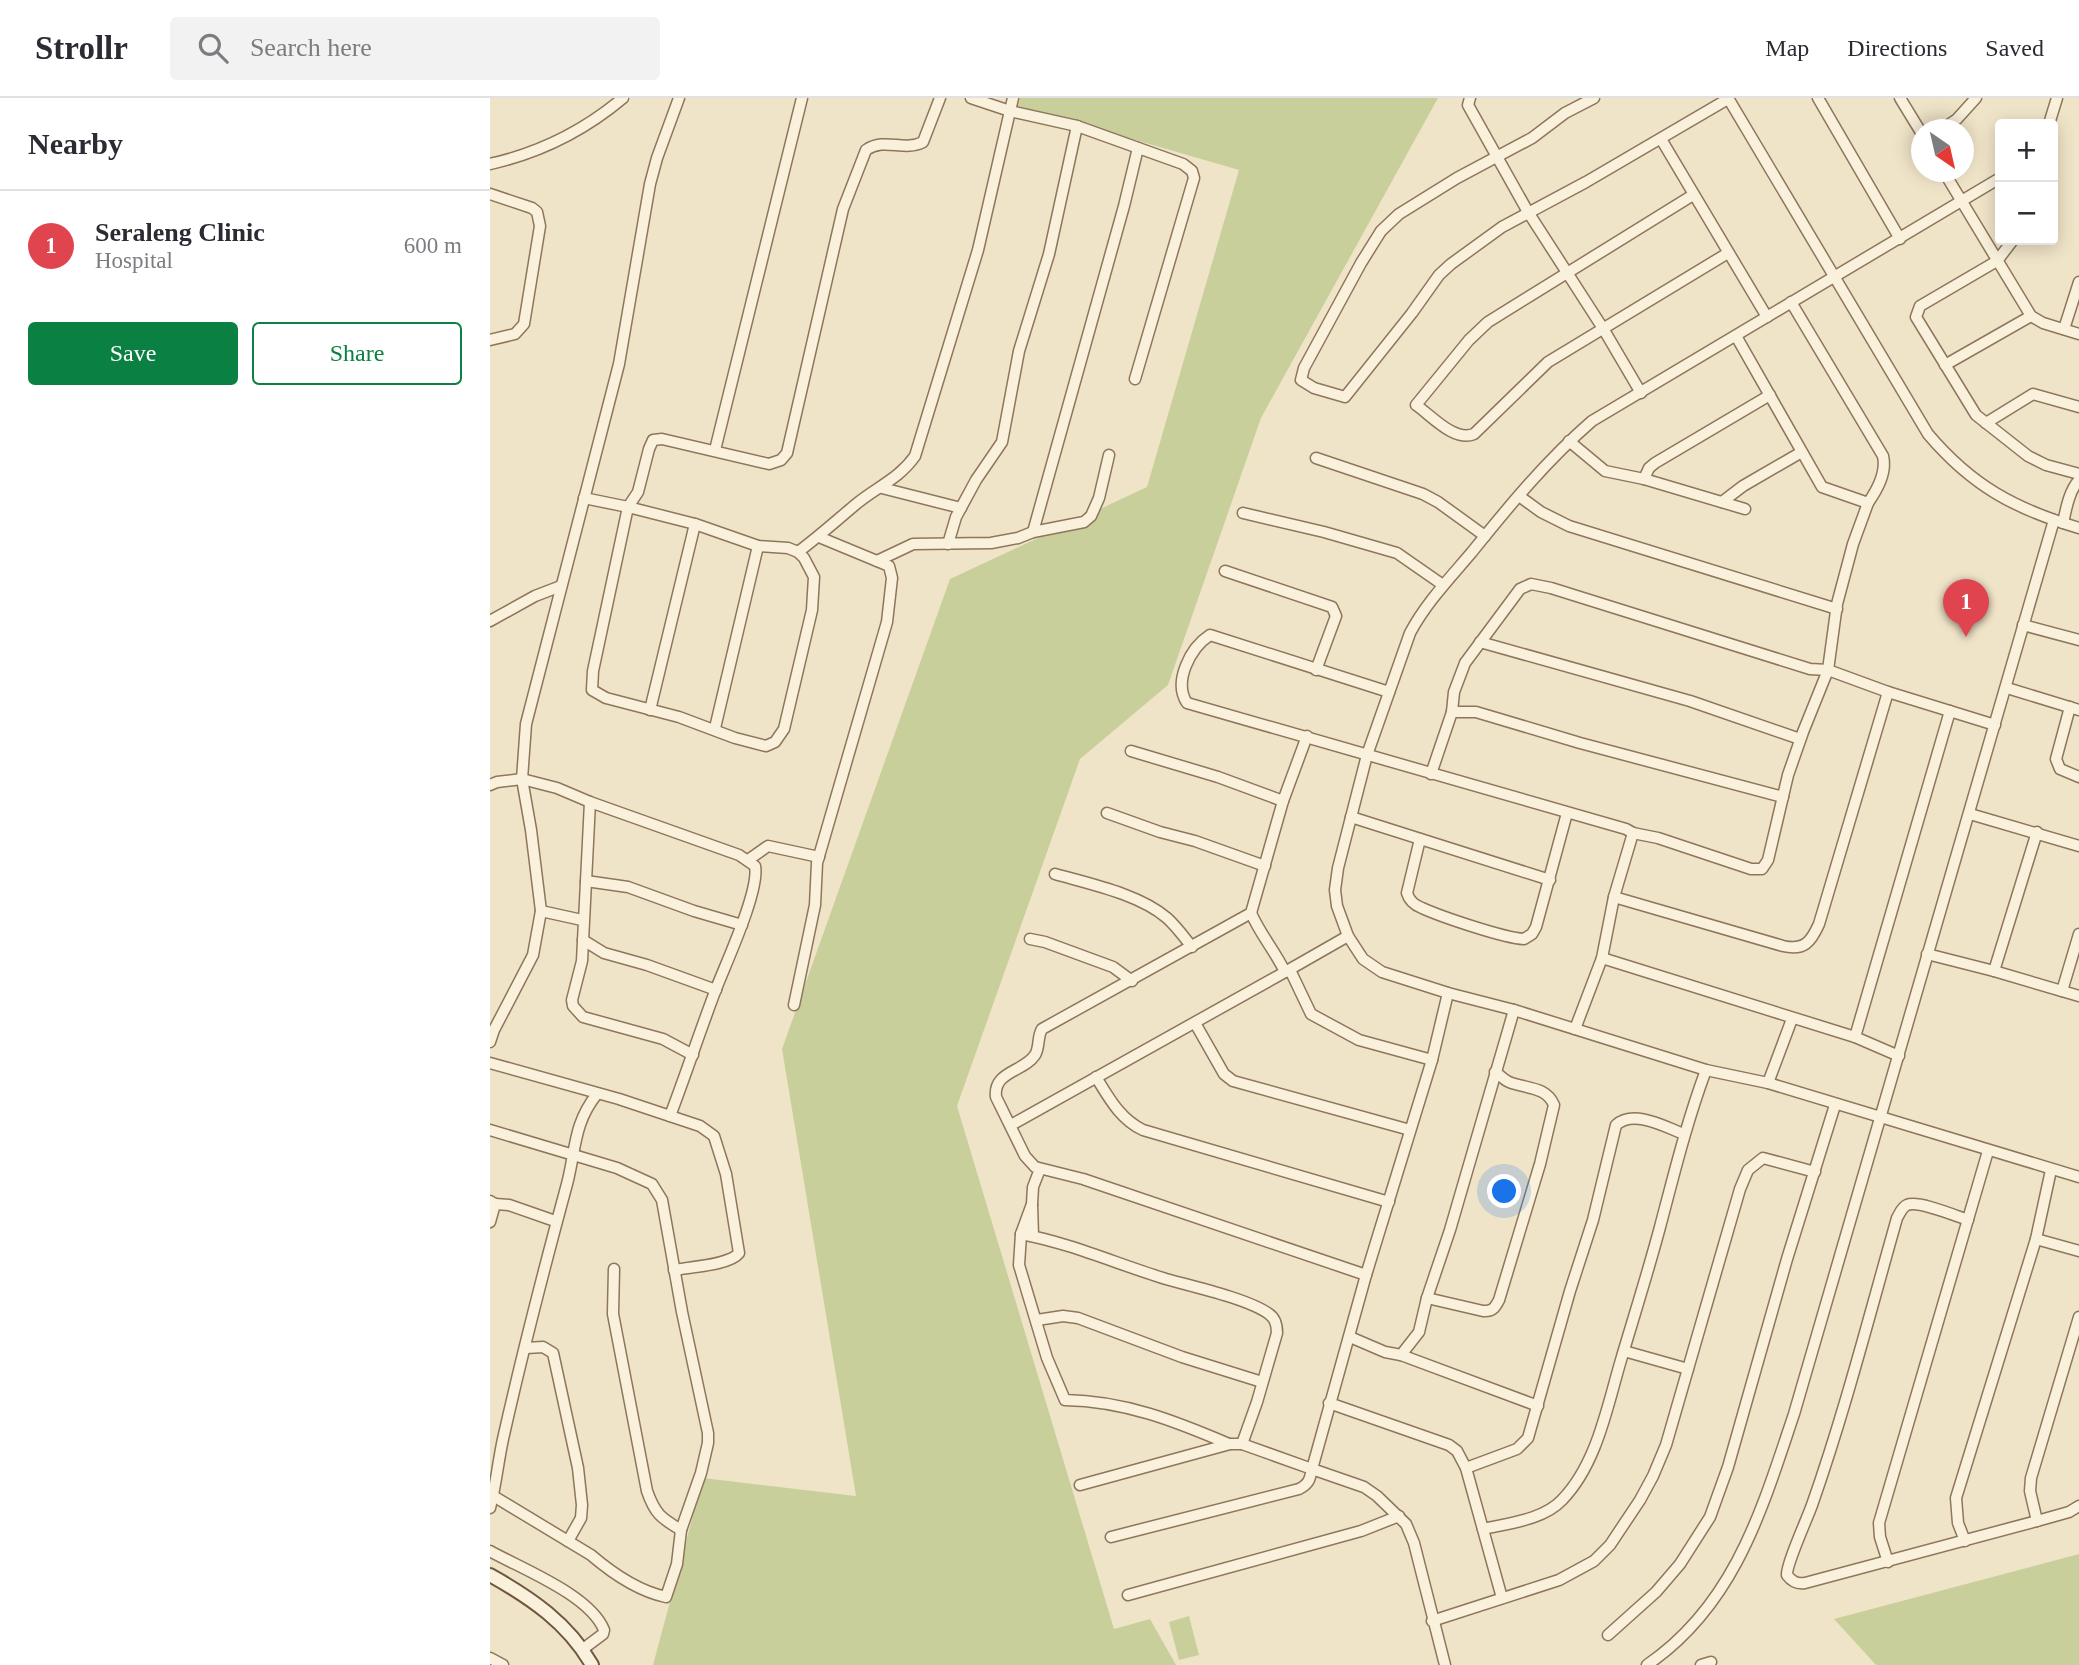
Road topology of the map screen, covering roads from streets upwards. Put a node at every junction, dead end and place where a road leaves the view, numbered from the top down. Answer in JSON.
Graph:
{"nodes":[{"id":1,"x":623,"y":98,"type":"edge"},
{"id":2,"x":679,"y":98,"type":"edge"},
{"id":3,"x":802,"y":98,"type":"edge"},
{"id":4,"x":940,"y":98,"type":"edge"},
{"id":5,"x":971,"y":98,"type":"edge"},
{"id":6,"x":1013,"y":98,"type":"edge"},
{"id":7,"x":1470,"y":98,"type":"edge"},
{"id":8,"x":1594,"y":98,"type":"edge"},
{"id":9,"x":1728,"y":98,"type":"edge"},
{"id":10,"x":1818,"y":98,"type":"edge"},
{"id":11,"x":1900,"y":98,"type":"edge"},
{"id":12,"x":1976,"y":98,"type":"edge"},
{"id":13,"x":2057,"y":98,"type":"edge"},
{"id":14,"x":1010,"y":111,"type":"junction"},
{"id":15,"x":1913,"y":119,"type":"edge"},
{"id":16,"x":1957,"y":119,"type":"edge"},
{"id":17,"x":2051,"y":119,"type":"edge"},
{"id":18,"x":1077,"y":126,"type":"junction"},
{"id":19,"x":1661,"y":139,"type":"junction"},
{"id":20,"x":1138,"y":148,"type":"junction"},
{"id":21,"x":1497,"y":155,"type":"junction"},
{"id":22,"x":490,"y":164,"type":"edge"},
{"id":23,"x":1995,"y":181,"type":"edge"},
{"id":24,"x":1950,"y":182,"type":"edge"},
{"id":25,"x":490,"y":194,"type":"edge"},
{"id":26,"x":1693,"y":195,"type":"junction"},
{"id":27,"x":1962,"y":202,"type":"junction"},
{"id":28,"x":1528,"y":212,"type":"junction"},
{"id":29,"x":1900,"y":239,"type":"junction"},
{"id":30,"x":2009,"y":245,"type":"edge"},
{"id":31,"x":1728,"y":253,"type":"junction"},
{"id":32,"x":1997,"y":261,"type":"junction"},
{"id":33,"x":1569,"y":274,"type":"junction"},
{"id":34,"x":1833,"y":276,"type":"junction"},
{"id":35,"x":2079,"y":282,"type":"edge"},
{"id":36,"x":1791,"y":302,"type":"junction"},
{"id":37,"x":2031,"y":316,"type":"junction"},
{"id":38,"x":1767,"y":317,"type":"junction"},
{"id":39,"x":2064,"y":329,"type":"junction"},
{"id":40,"x":1604,"y":330,"type":"junction"},
{"id":41,"x":2079,"y":334,"type":"edge"},
{"id":42,"x":1736,"y":336,"type":"junction"},
{"id":43,"x":490,"y":340,"type":"edge"},
{"id":44,"x":1945,"y":365,"type":"junction"},
{"id":45,"x":1135,"y":379,"type":"dead end"},
{"id":46,"x":1641,"y":393,"type":"junction"},
{"id":47,"x":1770,"y":395,"type":"junction"},
{"id":48,"x":2079,"y":407,"type":"edge"},
{"id":49,"x":1986,"y":423,"type":"junction"},
{"id":50,"x":1569,"y":441,"type":"junction"},
{"id":51,"x":715,"y":450,"type":"junction"},
{"id":52,"x":1800,"y":453,"type":"junction"},
{"id":53,"x":1109,"y":456,"type":"dead end"},
{"id":54,"x":1316,"y":458,"type":"dead end"},
{"id":55,"x":2079,"y":474,"type":"edge"},
{"id":56,"x":1644,"y":479,"type":"junction"},
{"id":57,"x":2079,"y":480,"type":"edge"},
{"id":58,"x":882,"y":488,"type":"junction"},
{"id":59,"x":1519,"y":496,"type":"junction"},
{"id":60,"x":584,"y":498,"type":"junction"},
{"id":61,"x":1722,"y":502,"type":"junction"},
{"id":62,"x":1868,"y":503,"type":"junction"},
{"id":63,"x":628,"y":507,"type":"junction"},
{"id":64,"x":961,"y":508,"type":"junction"},
{"id":65,"x":1745,"y":509,"type":"dead end"},
{"id":66,"x":1243,"y":513,"type":"dead end"},
{"id":67,"x":2059,"y":522,"type":"junction"},
{"id":68,"x":695,"y":524,"type":"junction"},
{"id":69,"x":2079,"y":528,"type":"edge"},
{"id":70,"x":1032,"y":532,"type":"junction"},
{"id":71,"x":1485,"y":536,"type":"junction"},
{"id":72,"x":819,"y":537,"type":"junction"},
{"id":73,"x":948,"y":544,"type":"junction"},
{"id":74,"x":758,"y":546,"type":"junction"},
{"id":75,"x":798,"y":552,"type":"junction"},
{"id":76,"x":877,"y":561,"type":"junction"},
{"id":77,"x":1225,"y":571,"type":"dead end"},
{"id":78,"x":561,"y":586,"type":"junction"},
{"id":79,"x":1443,"y":586,"type":"junction"},
{"id":80,"x":1837,"y":609,"type":"junction"},
{"id":81,"x":490,"y":621,"type":"edge"},
{"id":82,"x":2023,"y":625,"type":"junction"},
{"id":83,"x":2079,"y":640,"type":"edge"},
{"id":84,"x":1480,"y":642,"type":"junction"},
{"id":85,"x":1316,"y":670,"type":"junction"},
{"id":86,"x":1828,"y":670,"type":"junction"},
{"id":87,"x":2007,"y":688,"type":"junction"},
{"id":88,"x":1389,"y":692,"type":"junction"},
{"id":89,"x":1888,"y":692,"type":"junction"},
{"id":90,"x":2075,"y":709,"type":"edge"},
{"id":91,"x":650,"y":710,"type":"junction"},
{"id":92,"x":1950,"y":711,"type":"junction"},
{"id":93,"x":1452,"y":712,"type":"junction"},
{"id":94,"x":1995,"y":725,"type":"junction"},
{"id":95,"x":715,"y":729,"type":"junction"},
{"id":96,"x":1307,"y":736,"type":"junction"},
{"id":97,"x":1800,"y":739,"type":"junction"},
{"id":98,"x":1131,"y":751,"type":"dead end"},
{"id":99,"x":1367,"y":755,"type":"junction"},
{"id":100,"x":1431,"y":774,"type":"junction"},
{"id":101,"x":2079,"y":777,"type":"edge"},
{"id":102,"x":522,"y":779,"type":"junction"},
{"id":103,"x":490,"y":785,"type":"edge"},
{"id":104,"x":1783,"y":797,"type":"junction"},
{"id":105,"x":1283,"y":801,"type":"junction"},
{"id":106,"x":590,"y":802,"type":"junction"},
{"id":107,"x":1107,"y":813,"type":"dead end"},
{"id":108,"x":1567,"y":813,"type":"junction"},
{"id":109,"x":1970,"y":814,"type":"junction"},
{"id":110,"x":1351,"y":817,"type":"junction"},
{"id":111,"x":2037,"y":832,"type":"junction"},
{"id":112,"x":1633,"y":833,"type":"junction"},
{"id":113,"x":1419,"y":839,"type":"junction"},
{"id":114,"x":2079,"y":846,"type":"edge"},
{"id":115,"x":819,"y":858,"type":"junction"},
{"id":116,"x":748,"y":860,"type":"junction"},
{"id":117,"x":1265,"y":866,"type":"junction"},
{"id":118,"x":1055,"y":874,"type":"dead end"},
{"id":119,"x":1550,"y":880,"type":"junction"},
{"id":120,"x":586,"y":881,"type":"junction"},
{"id":121,"x":1614,"y":897,"type":"junction"},
{"id":122,"x":541,"y":911,"type":"junction"},
{"id":123,"x":1251,"y":913,"type":"junction"},
{"id":124,"x":582,"y":920,"type":"junction"},
{"id":125,"x":742,"y":925,"type":"junction"},
{"id":126,"x":2079,"y":933,"type":"edge"},
{"id":127,"x":1349,"y":936,"type":"junction"},
{"id":128,"x":1030,"y":939,"type":"dead end"},
{"id":129,"x":583,"y":940,"type":"junction"},
{"id":130,"x":1192,"y":947,"type":"junction"},
{"id":131,"x":1927,"y":954,"type":"junction"},
{"id":132,"x":1602,"y":958,"type":"junction"},
{"id":133,"x":1287,"y":971,"type":"junction"},
{"id":134,"x":1994,"y":971,"type":"junction"},
{"id":135,"x":1132,"y":981,"type":"junction"},
{"id":136,"x":716,"y":990,"type":"junction"},
{"id":137,"x":2062,"y":991,"type":"junction"},
{"id":138,"x":1448,"y":993,"type":"junction"},
{"id":139,"x":2079,"y":996,"type":"edge"},
{"id":140,"x":794,"y":1005,"type":"dead end"},
{"id":141,"x":1514,"y":1010,"type":"junction"},
{"id":142,"x":1792,"y":1019,"type":"junction"},
{"id":143,"x":1195,"y":1023,"type":"junction"},
{"id":144,"x":1575,"y":1029,"type":"junction"},
{"id":145,"x":1855,"y":1037,"type":"junction"},
{"id":146,"x":490,"y":1042,"type":"edge"},
{"id":147,"x":693,"y":1055,"type":"junction"},
{"id":148,"x":1899,"y":1056,"type":"junction"},
{"id":149,"x":1432,"y":1060,"type":"junction"},
{"id":150,"x":490,"y":1063,"type":"edge"},
{"id":151,"x":1706,"y":1070,"type":"junction"},
{"id":152,"x":1495,"y":1072,"type":"junction"},
{"id":153,"x":1096,"y":1077,"type":"junction"},
{"id":154,"x":1768,"y":1083,"type":"junction"},
{"id":155,"x":597,"y":1094,"type":"junction"},
{"id":156,"x":1835,"y":1104,"type":"junction"},
{"id":157,"x":670,"y":1116,"type":"junction"},
{"id":158,"x":1880,"y":1117,"type":"junction"},
{"id":159,"x":1011,"y":1125,"type":"junction"},
{"id":160,"x":490,"y":1130,"type":"edge"},
{"id":161,"x":1410,"y":1130,"type":"junction"},
{"id":162,"x":1684,"y":1134,"type":"junction"},
{"id":163,"x":1988,"y":1151,"type":"junction"},
{"id":164,"x":571,"y":1156,"type":"junction"},
{"id":165,"x":1040,"y":1169,"type":"junction"},
{"id":166,"x":2051,"y":1170,"type":"junction"},
{"id":167,"x":1815,"y":1172,"type":"junction"},
{"id":168,"x":2079,"y":1177,"type":"edge"},
{"id":169,"x":492,"y":1202,"type":"edge"},
{"id":170,"x":1390,"y":1202,"type":"junction"},
{"id":171,"x":1032,"y":1204,"type":"junction"},
{"id":172,"x":1968,"y":1220,"type":"junction"},
{"id":173,"x":555,"y":1221,"type":"junction"},
{"id":174,"x":490,"y":1222,"type":"edge"},
{"id":175,"x":1021,"y":1234,"type":"junction"},
{"id":176,"x":1033,"y":1236,"type":"junction"},
{"id":177,"x":2036,"y":1239,"type":"junction"},
{"id":178,"x":2079,"y":1251,"type":"edge"},
{"id":179,"x":614,"y":1269,"type":"dead end"},
{"id":180,"x":674,"y":1270,"type":"junction"},
{"id":181,"x":1366,"y":1275,"type":"junction"},
{"id":182,"x":1427,"y":1298,"type":"junction"},
{"id":183,"x":2079,"y":1317,"type":"edge"},
{"id":184,"x":1037,"y":1320,"type":"junction"},
{"id":185,"x":1350,"y":1337,"type":"junction"},
{"id":186,"x":526,"y":1348,"type":"junction"},
{"id":187,"x":1624,"y":1350,"type":"junction"},
{"id":188,"x":1401,"y":1355,"type":"junction"},
{"id":189,"x":1688,"y":1369,"type":"junction"},
{"id":190,"x":1262,"y":1382,"type":"junction"},
{"id":191,"x":1329,"y":1403,"type":"junction"},
{"id":192,"x":1538,"y":1406,"type":"junction"},
{"id":193,"x":1230,"y":1444,"type":"junction"},
{"id":194,"x":1242,"y":1444,"type":"junction"},
{"id":195,"x":1466,"y":1468,"type":"junction"},
{"id":196,"x":1312,"y":1469,"type":"junction"},
{"id":197,"x":1080,"y":1485,"type":"dead end"},
{"id":198,"x":492,"y":1494,"type":"edge"},
{"id":199,"x":2079,"y":1506,"type":"edge"},
{"id":200,"x":490,"y":1508,"type":"edge"},
{"id":201,"x":1399,"y":1516,"type":"junction"},
{"id":202,"x":2037,"y":1521,"type":"junction"},
{"id":203,"x":1483,"y":1529,"type":"junction"},
{"id":204,"x":681,"y":1530,"type":"junction"},
{"id":205,"x":1111,"y":1537,"type":"dead end"},
{"id":206,"x":568,"y":1541,"type":"junction"},
{"id":207,"x":1965,"y":1541,"type":"junction"},
{"id":208,"x":490,"y":1551,"type":"edge"},
{"id":209,"x":1888,"y":1562,"type":"junction"},
{"id":210,"x":490,"y":1575,"type":"edge"},
{"id":211,"x":1128,"y":1595,"type":"dead end"},
{"id":212,"x":1502,"y":1598,"type":"junction"},
{"id":213,"x":1432,"y":1621,"type":"junction"},
{"id":214,"x":1608,"y":1635,"type":"dead end"},
{"id":215,"x":583,"y":1649,"type":"junction"},
{"id":216,"x":490,"y":1658,"type":"edge"},
{"id":217,"x":503,"y":1665,"type":"edge"},
{"id":218,"x":592,"y":1665,"type":"edge"},
{"id":219,"x":1445,"y":1665,"type":"edge"},
{"id":220,"x":1648,"y":1665,"type":"edge"}],
"edges":[{"from":1,"to":22,"type":"street"},
{"from":2,"to":60,"type":"street"},
{"from":3,"to":51,"type":"street"},
{"from":4,"to":51,"type":"street"},
{"from":5,"to":14,"type":"street"},
{"from":6,"to":14,"type":"street"},
{"from":7,"to":21,"type":"street"},
{"from":8,"to":21,"type":"street"},
{"from":9,"to":19,"type":"street"},
{"from":9,"to":34,"type":"street"},
{"from":10,"to":29,"type":"street"},
{"from":11,"to":15,"type":"street"},
{"from":12,"to":16,"type":"street"},
{"from":13,"to":17,"type":"street"},
{"from":14,"to":18,"type":"street"},
{"from":14,"to":58,"type":"street"},
{"from":18,"to":20,"type":"street"},
{"from":18,"to":64,"type":"street"},
{"from":19,"to":26,"type":"street"},
{"from":19,"to":28,"type":"street"},
{"from":20,"to":45,"type":"street"},
{"from":20,"to":70,"type":"street"},
{"from":21,"to":28,"type":"street"},
{"from":21,"to":28,"type":"street"},
{"from":23,"to":27,"type":"street"},
{"from":24,"to":27,"type":"street"},
{"from":25,"to":43,"type":"street"},
{"from":26,"to":31,"type":"street"},
{"from":26,"to":33,"type":"street"},
{"from":27,"to":29,"type":"street"},
{"from":27,"to":32,"type":"street"},
{"from":28,"to":33,"type":"street"},
{"from":29,"to":34,"type":"street"},
{"from":30,"to":32,"type":"street"},
{"from":31,"to":38,"type":"street"},
{"from":31,"to":40,"type":"street"},
{"from":32,"to":37,"type":"street"},
{"from":32,"to":44,"type":"street"},
{"from":33,"to":40,"type":"street"},
{"from":33,"to":40,"type":"street"},
{"from":34,"to":36,"type":"street"},
{"from":34,"to":67,"type":"street"},
{"from":35,"to":39,"type":"street"},
{"from":36,"to":38,"type":"street"},
{"from":36,"to":62,"type":"street"},
{"from":37,"to":39,"type":"street"},
{"from":37,"to":44,"type":"street"},
{"from":38,"to":42,"type":"street"},
{"from":39,"to":41,"type":"street"},
{"from":40,"to":46,"type":"street"},
{"from":42,"to":46,"type":"street"},
{"from":42,"to":47,"type":"street"},
{"from":44,"to":49,"type":"street"},
{"from":46,"to":50,"type":"street"},
{"from":47,"to":52,"type":"street"},
{"from":47,"to":56,"type":"street"},
{"from":48,"to":49,"type":"street"},
{"from":49,"to":55,"type":"street"},
{"from":50,"to":56,"type":"street"},
{"from":50,"to":59,"type":"street"},
{"from":51,"to":63,"type":"street"},
{"from":52,"to":61,"type":"street"},
{"from":52,"to":62,"type":"street"},
{"from":53,"to":70,"type":"street"},
{"from":54,"to":71,"type":"street"},
{"from":56,"to":61,"type":"street"},
{"from":57,"to":67,"type":"street"},
{"from":58,"to":64,"type":"street"},
{"from":58,"to":72,"type":"street"},
{"from":59,"to":71,"type":"street"},
{"from":59,"to":80,"type":"street"},
{"from":60,"to":63,"type":"street"},
{"from":60,"to":78,"type":"street"},
{"from":61,"to":65,"type":"street"},
{"from":62,"to":80,"type":"street"},
{"from":63,"to":68,"type":"street"},
{"from":63,"to":91,"type":"street"},
{"from":64,"to":73,"type":"street"},
{"from":66,"to":79,"type":"street"},
{"from":67,"to":69,"type":"street"},
{"from":67,"to":82,"type":"street"},
{"from":68,"to":74,"type":"street"},
{"from":68,"to":91,"type":"street"},
{"from":70,"to":73,"type":"street"},
{"from":71,"to":79,"type":"street"},
{"from":72,"to":75,"type":"street"},
{"from":72,"to":76,"type":"street"},
{"from":73,"to":76,"type":"street"},
{"from":74,"to":75,"type":"street"},
{"from":74,"to":95,"type":"street"},
{"from":75,"to":95,"type":"street"},
{"from":76,"to":115,"type":"street"},
{"from":77,"to":85,"type":"street"},
{"from":78,"to":81,"type":"street"},
{"from":78,"to":102,"type":"street"},
{"from":79,"to":88,"type":"street"},
{"from":80,"to":86,"type":"street"},
{"from":82,"to":83,"type":"street"},
{"from":82,"to":87,"type":"street"},
{"from":84,"to":86,"type":"street"},
{"from":84,"to":93,"type":"street"},
{"from":84,"to":97,"type":"street"},
{"from":85,"to":88,"type":"street"},
{"from":85,"to":96,"type":"street"},
{"from":86,"to":89,"type":"street"},
{"from":86,"to":97,"type":"street"},
{"from":87,"to":90,"type":"street"},
{"from":87,"to":94,"type":"street"},
{"from":88,"to":99,"type":"street"},
{"from":89,"to":92,"type":"street"},
{"from":89,"to":121,"type":"street"},
{"from":90,"to":101,"type":"street"},
{"from":91,"to":95,"type":"street"},
{"from":92,"to":94,"type":"street"},
{"from":92,"to":145,"type":"street"},
{"from":93,"to":100,"type":"street"},
{"from":93,"to":104,"type":"street"},
{"from":94,"to":109,"type":"street"},
{"from":96,"to":99,"type":"street"},
{"from":96,"to":105,"type":"street"},
{"from":97,"to":104,"type":"street"},
{"from":98,"to":105,"type":"street"},
{"from":99,"to":100,"type":"street"},
{"from":99,"to":110,"type":"street"},
{"from":100,"to":108,"type":"street"},
{"from":102,"to":103,"type":"street"},
{"from":102,"to":106,"type":"street"},
{"from":102,"to":122,"type":"street"},
{"from":104,"to":112,"type":"street"},
{"from":105,"to":117,"type":"street"},
{"from":106,"to":116,"type":"street"},
{"from":106,"to":120,"type":"street"},
{"from":107,"to":117,"type":"street"},
{"from":108,"to":112,"type":"street"},
{"from":108,"to":119,"type":"street"},
{"from":109,"to":111,"type":"street"},
{"from":109,"to":131,"type":"street"},
{"from":110,"to":113,"type":"street"},
{"from":110,"to":127,"type":"street"},
{"from":111,"to":114,"type":"street"},
{"from":111,"to":134,"type":"street"},
{"from":112,"to":121,"type":"street"},
{"from":113,"to":119,"type":"street"},
{"from":113,"to":119,"type":"street"},
{"from":115,"to":116,"type":"street"},
{"from":115,"to":140,"type":"street"},
{"from":116,"to":125,"type":"street"},
{"from":117,"to":123,"type":"street"},
{"from":118,"to":130,"type":"street"},
{"from":120,"to":124,"type":"street"},
{"from":120,"to":125,"type":"street"},
{"from":121,"to":132,"type":"street"},
{"from":122,"to":124,"type":"street"},
{"from":122,"to":146,"type":"street"},
{"from":123,"to":130,"type":"street"},
{"from":123,"to":133,"type":"street"},
{"from":124,"to":129,"type":"street"},
{"from":125,"to":136,"type":"street"},
{"from":126,"to":137,"type":"street"},
{"from":127,"to":133,"type":"street"},
{"from":127,"to":138,"type":"street"},
{"from":128,"to":135,"type":"street"},
{"from":129,"to":136,"type":"street"},
{"from":129,"to":147,"type":"street"},
{"from":130,"to":135,"type":"street"},
{"from":131,"to":134,"type":"street"},
{"from":131,"to":148,"type":"street"},
{"from":132,"to":142,"type":"street"},
{"from":132,"to":144,"type":"street"},
{"from":133,"to":143,"type":"street"},
{"from":133,"to":149,"type":"street"},
{"from":134,"to":137,"type":"street"},
{"from":135,"to":159,"type":"street"},
{"from":136,"to":147,"type":"street"},
{"from":137,"to":139,"type":"street"},
{"from":138,"to":141,"type":"street"},
{"from":138,"to":149,"type":"street"},
{"from":141,"to":144,"type":"street"},
{"from":141,"to":152,"type":"street"},
{"from":142,"to":145,"type":"street"},
{"from":142,"to":154,"type":"street"},
{"from":143,"to":153,"type":"street"},
{"from":143,"to":161,"type":"street"},
{"from":144,"to":151,"type":"street"},
{"from":145,"to":148,"type":"street"},
{"from":147,"to":157,"type":"street"},
{"from":148,"to":158,"type":"street"},
{"from":149,"to":161,"type":"street"},
{"from":150,"to":155,"type":"street"},
{"from":151,"to":154,"type":"street"},
{"from":151,"to":162,"type":"street"},
{"from":152,"to":182,"type":"street"},
{"from":152,"to":182,"type":"street"},
{"from":153,"to":159,"type":"street"},
{"from":153,"to":170,"type":"street"},
{"from":154,"to":156,"type":"street"},
{"from":155,"to":157,"type":"street"},
{"from":155,"to":164,"type":"street"},
{"from":156,"to":158,"type":"street"},
{"from":156,"to":167,"type":"street"},
{"from":157,"to":180,"type":"street"},
{"from":158,"to":163,"type":"street"},
{"from":158,"to":220,"type":"street"},
{"from":159,"to":165,"type":"street"},
{"from":160,"to":164,"type":"street"},
{"from":161,"to":170,"type":"street"},
{"from":162,"to":187,"type":"street"},
{"from":162,"to":192,"type":"street"},
{"from":163,"to":166,"type":"street"},
{"from":163,"to":172,"type":"street"},
{"from":164,"to":173,"type":"street"},
{"from":164,"to":180,"type":"street"},
{"from":165,"to":171,"type":"street"},
{"from":165,"to":181,"type":"street"},
{"from":166,"to":168,"type":"street"},
{"from":166,"to":177,"type":"street"},
{"from":167,"to":189,"type":"street"},
{"from":167,"to":214,"type":"street"},
{"from":169,"to":173,"type":"street"},
{"from":169,"to":174,"type":"street"},
{"from":170,"to":181,"type":"street"},
{"from":171,"to":175,"type":"street"},
{"from":171,"to":176,"type":"street"},
{"from":172,"to":209,"type":"street"},
{"from":172,"to":209,"type":"street"},
{"from":173,"to":186,"type":"street"},
{"from":175,"to":176,"type":"street"},
{"from":175,"to":184,"type":"street"},
{"from":176,"to":190,"type":"street"},
{"from":177,"to":178,"type":"street"},
{"from":177,"to":207,"type":"street"},
{"from":179,"to":204,"type":"street"},
{"from":180,"to":204,"type":"street"},
{"from":181,"to":185,"type":"street"},
{"from":182,"to":188,"type":"street"},
{"from":183,"to":202,"type":"street"},
{"from":184,"to":190,"type":"street"},
{"from":184,"to":193,"type":"street"},
{"from":185,"to":188,"type":"street"},
{"from":185,"to":191,"type":"street"},
{"from":186,"to":198,"type":"street"},
{"from":186,"to":206,"type":"street"},
{"from":187,"to":189,"type":"street"},
{"from":187,"to":203,"type":"street"},
{"from":188,"to":192,"type":"street"},
{"from":189,"to":212,"type":"street"},
{"from":190,"to":194,"type":"street"},
{"from":191,"to":195,"type":"street"},
{"from":191,"to":196,"type":"street"},
{"from":192,"to":195,"type":"street"},
{"from":193,"to":194,"type":"street"},
{"from":193,"to":197,"type":"street"},
{"from":194,"to":196,"type":"street"},
{"from":195,"to":203,"type":"street"},
{"from":196,"to":201,"type":"street"},
{"from":196,"to":205,"type":"street"},
{"from":198,"to":200,"type":"street"},
{"from":198,"to":206,"type":"street"},
{"from":199,"to":202,"type":"street"},
{"from":201,"to":211,"type":"street"},
{"from":201,"to":213,"type":"street"},
{"from":202,"to":207,"type":"street"},
{"from":203,"to":212,"type":"street"},
{"from":204,"to":206,"type":"street"},
{"from":207,"to":209,"type":"street"},
{"from":208,"to":215,"type":"street"},
{"from":210,"to":215,"type":"street"},
{"from":212,"to":213,"type":"street"},
{"from":213,"to":219,"type":"street"},
{"from":215,"to":218,"type":"street"},
{"from":216,"to":217,"type":"street"}]}
